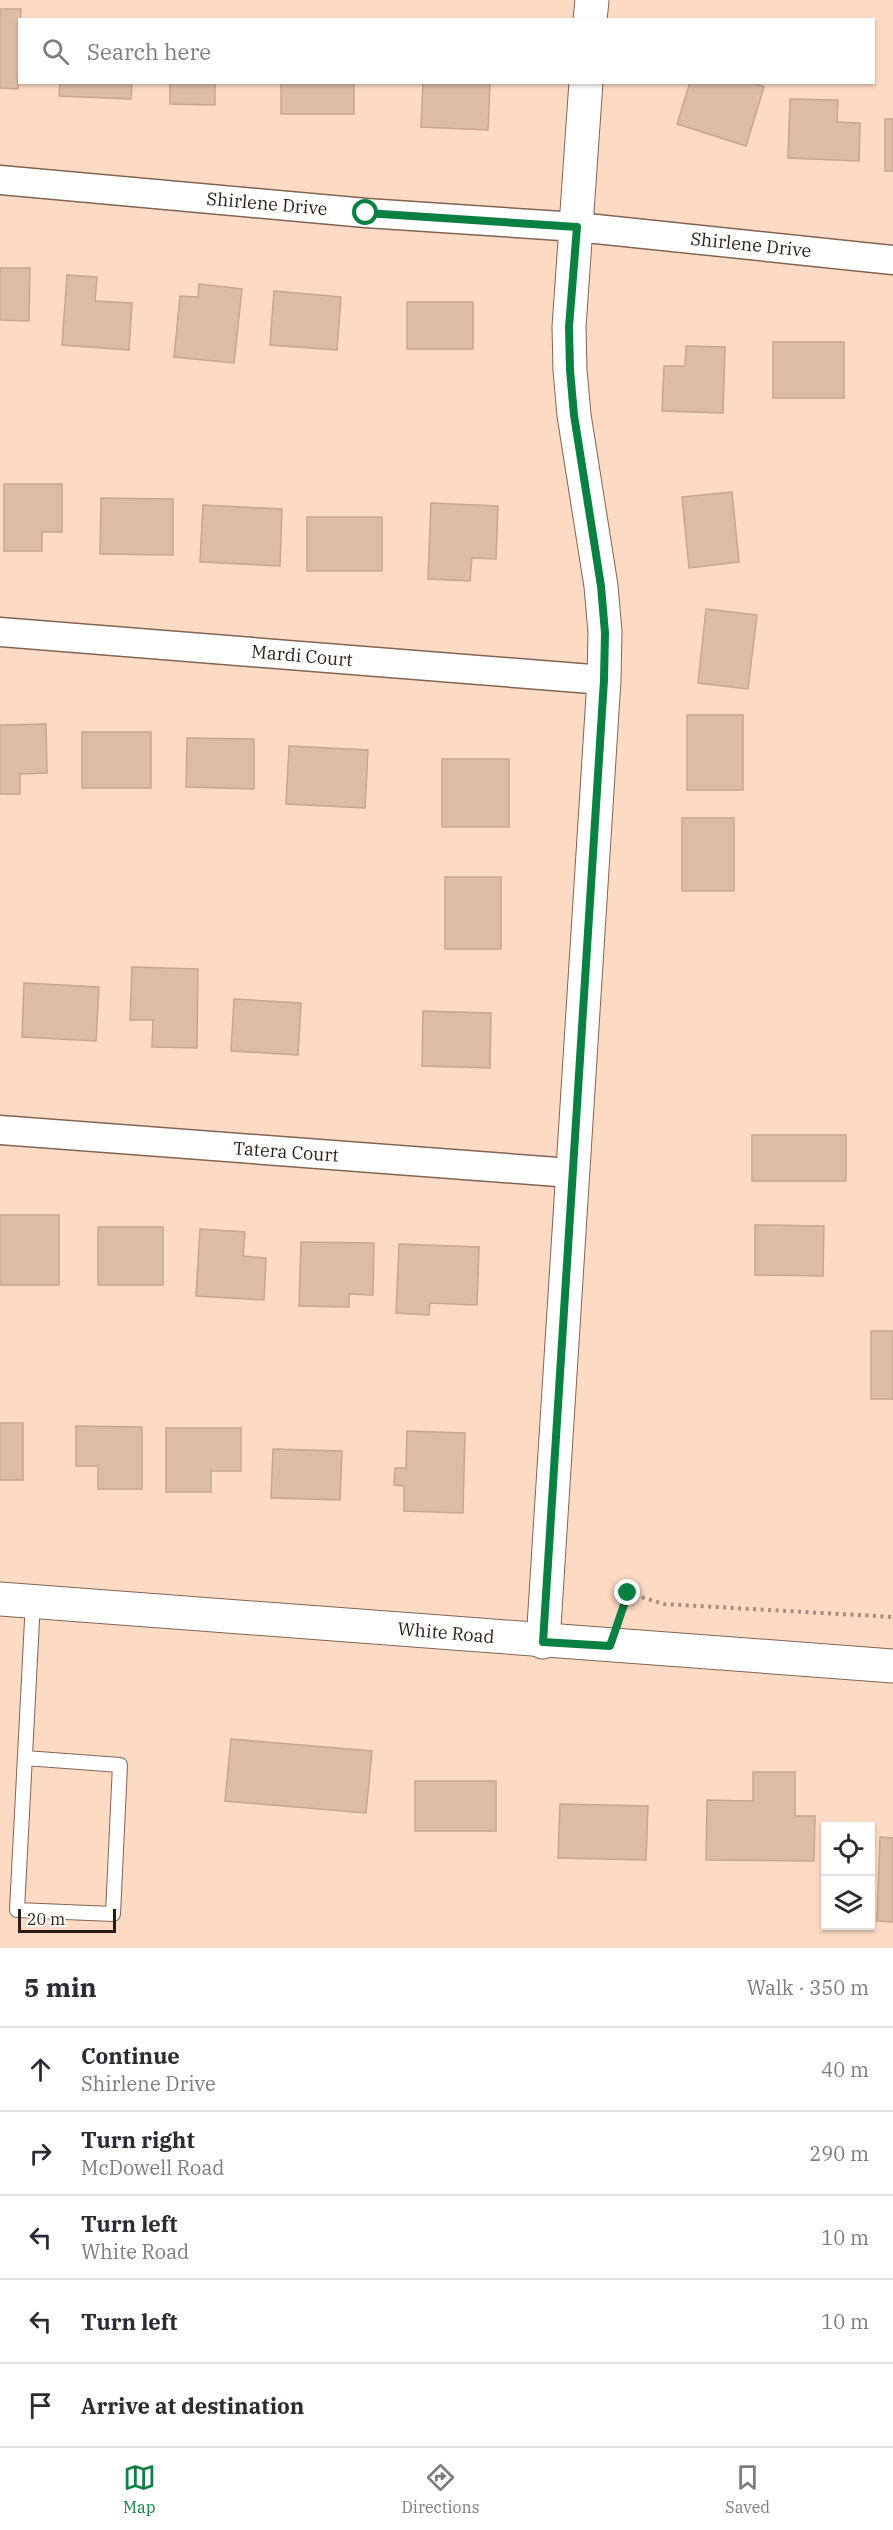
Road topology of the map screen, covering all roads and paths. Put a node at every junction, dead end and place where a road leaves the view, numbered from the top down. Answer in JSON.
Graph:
{"nodes":[{"id":1,"x":592,"y":0,"type":"edge"},
{"id":2,"x":590,"y":18,"type":"edge"},
{"id":3,"x":586,"y":84,"type":"edge"},
{"id":4,"x":0,"y":180,"type":"edge"},
{"id":5,"x":577,"y":227,"type":"junction"},
{"id":6,"x":893,"y":260,"type":"edge"},
{"id":7,"x":0,"y":632,"type":"edge"},
{"id":8,"x":604,"y":680,"type":"junction"},
{"id":9,"x":0,"y":1130,"type":"edge"},
{"id":10,"x":571,"y":1173,"type":"junction"},
{"id":11,"x":0,"y":1599,"type":"edge"},
{"id":12,"x":33,"y":1601,"type":"junction"},
{"id":13,"x":893,"y":1617,"type":"edge"},
{"id":14,"x":543,"y":1642,"type":"junction"},
{"id":15,"x":610,"y":1646,"type":"junction"},
{"id":16,"x":893,"y":1666,"type":"edge"},
{"id":17,"x":25,"y":1758,"type":"junction"}],
"edges":[{"from":1,"to":2,"type":"street"},
{"from":3,"to":5,"type":"street"},
{"from":4,"to":5,"type":"street","name":"Shirlene Drive"},
{"from":5,"to":6,"type":"street","name":"Shirlene Drive"},
{"from":5,"to":8,"type":"street"},
{"from":7,"to":8,"type":"street","name":"Mardi Court"},
{"from":8,"to":10,"type":"street"},
{"from":9,"to":10,"type":"street","name":"Tatera Court"},
{"from":10,"to":14,"type":"street"},
{"from":11,"to":12,"type":"street","name":"White Road"},
{"from":12,"to":14,"type":"street","name":"White Road"},
{"from":12,"to":17,"type":"lane"},
{"from":13,"to":15,"type":"path"},
{"from":14,"to":15,"type":"street","name":"White Road"},
{"from":15,"to":16,"type":"street","name":"White Road"},
{"from":17,"to":17,"type":"lane"}]}
